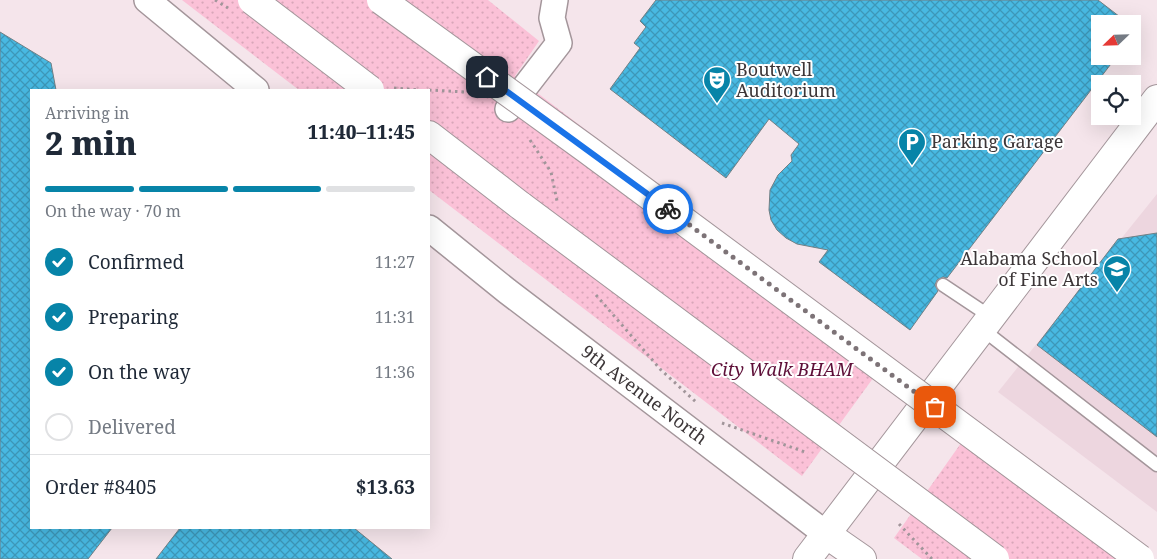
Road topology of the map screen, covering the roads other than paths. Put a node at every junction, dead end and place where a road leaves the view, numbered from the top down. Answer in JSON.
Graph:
{"nodes":[{"id":1,"x":147,"y":0,"type":"edge"},
{"id":2,"x":252,"y":0,"type":"edge"},
{"id":3,"x":382,"y":0,"type":"edge"},
{"id":4,"x":555,"y":0,"type":"edge"},
{"id":5,"x":255,"y":89,"type":"edge"},
{"id":6,"x":369,"y":89,"type":"edge"},
{"id":7,"x":1157,"y":99,"type":"edge"},
{"id":8,"x":508,"y":110,"type":"dead end"},
{"id":9,"x":430,"y":136,"type":"edge"},
{"id":10,"x":430,"y":229,"type":"edge"},
{"id":11,"x":943,"y":284,"type":"dead end"},
{"id":12,"x":987,"y":323,"type":"junction"},
{"id":13,"x":1157,"y":465,"type":"edge"},
{"id":14,"x":826,"y":534,"type":"junction"},
{"id":15,"x":807,"y":559,"type":"edge"},
{"id":16,"x":862,"y":559,"type":"edge"},
{"id":17,"x":995,"y":559,"type":"edge"},
{"id":18,"x":1140,"y":559,"type":"edge"}],
"edges":[{"from":1,"to":5,"type":"street"},
{"from":2,"to":6,"type":"main road","bridge":true},
{"from":3,"to":18,"type":"main road","bridge":true},
{"from":4,"to":8,"type":"street"},
{"from":7,"to":12,"type":"main road"},
{"from":9,"to":17,"type":"main road","bridge":true},
{"from":10,"to":14,"type":"street","name":"9th Avenue North"},
{"from":11,"to":12,"type":"lane"},
{"from":12,"to":13,"type":"lane"},
{"from":12,"to":14,"type":"main road"},
{"from":14,"to":15,"type":"main road"},
{"from":14,"to":16,"type":"main road","name":"9th Avenue North"}]}
